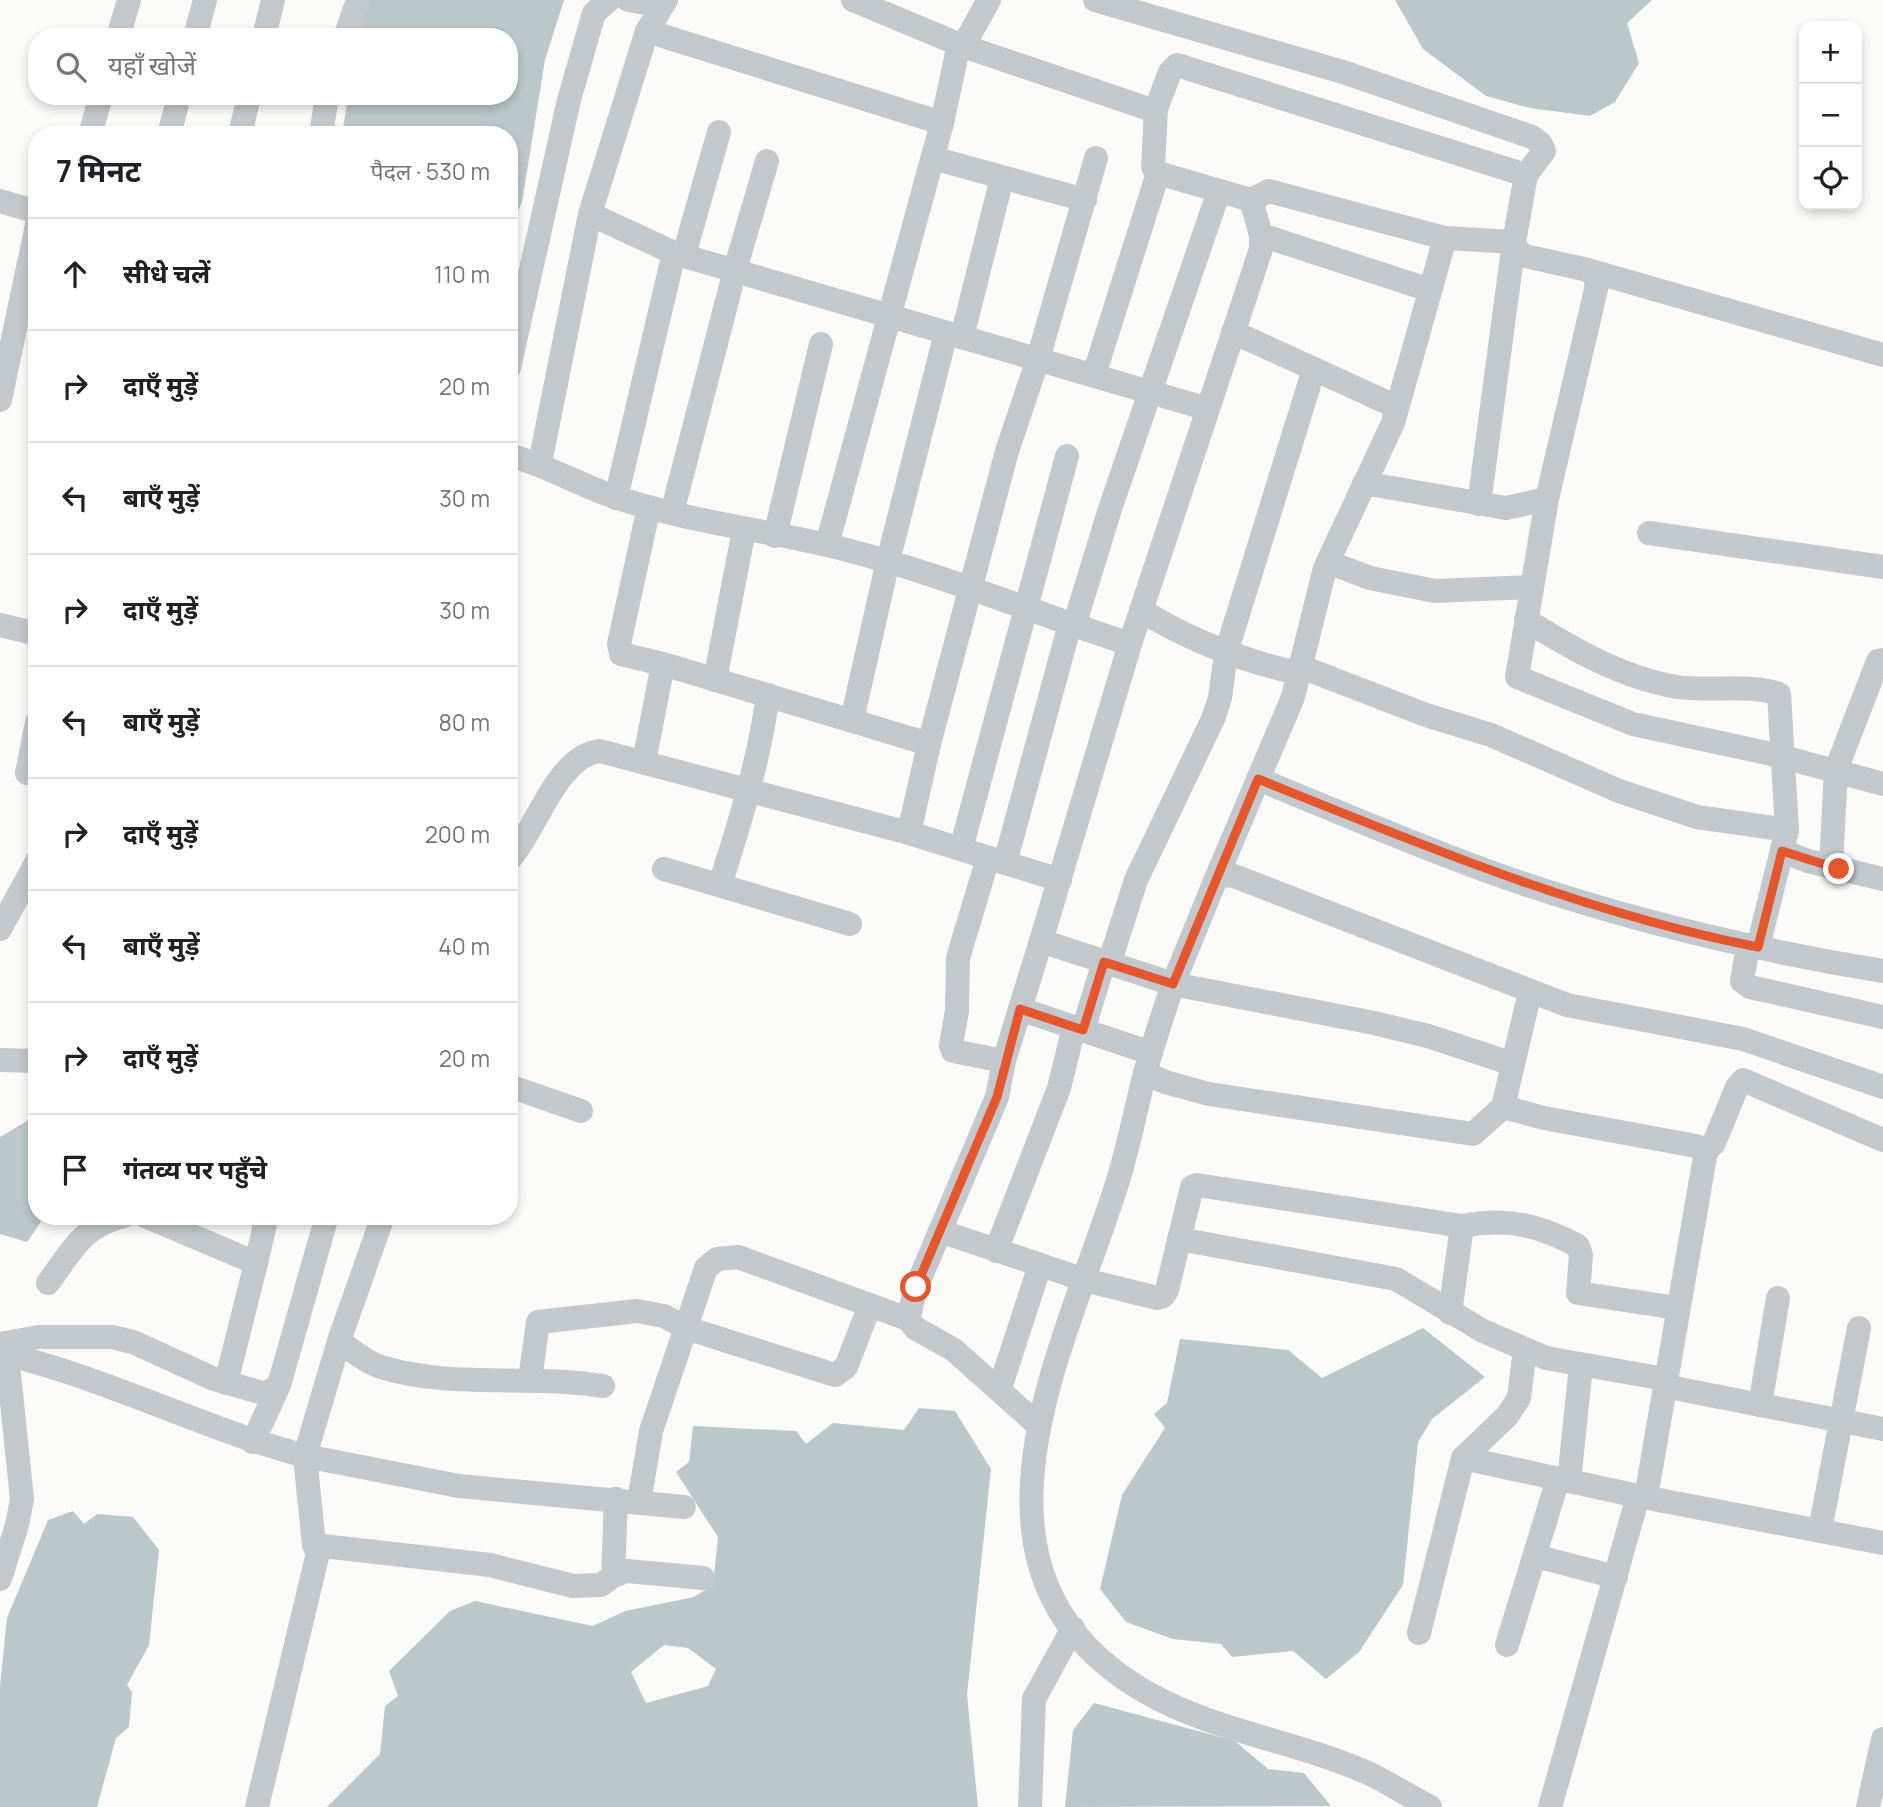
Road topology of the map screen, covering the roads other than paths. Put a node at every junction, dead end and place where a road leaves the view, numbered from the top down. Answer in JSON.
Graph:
{"nodes":[{"id":1,"x":129,"y":0,"type":"edge"},
{"id":2,"x":205,"y":0,"type":"edge"},
{"id":3,"x":273,"y":0,"type":"edge"},
{"id":4,"x":358,"y":0,"type":"edge"},
{"id":5,"x":609,"y":0,"type":"edge"},
{"id":6,"x":628,"y":0,"type":"edge"},
{"id":7,"x":853,"y":0,"type":"edge"},
{"id":8,"x":989,"y":0,"type":"edge"},
{"id":9,"x":1095,"y":0,"type":"edge"},
{"id":10,"x":664,"y":3,"type":"edge"},
{"id":11,"x":121,"y":28,"type":"edge"},
{"id":12,"x":197,"y":28,"type":"edge"},
{"id":13,"x":266,"y":28,"type":"edge"},
{"id":14,"x":348,"y":28,"type":"edge"},
{"id":15,"x":648,"y":30,"type":"junction"},
{"id":16,"x":1203,"y":31,"type":"junction"},
{"id":17,"x":961,"y":45,"type":"junction"},
{"id":18,"x":1178,"y":65,"type":"junction"},
{"id":19,"x":98,"y":105,"type":"edge"},
{"id":20,"x":177,"y":105,"type":"edge"},
{"id":21,"x":247,"y":105,"type":"edge"},
{"id":22,"x":326,"y":105,"type":"edge"},
{"id":23,"x":1156,"y":109,"type":"junction"},
{"id":24,"x":942,"y":122,"type":"junction"},
{"id":25,"x":93,"y":126,"type":"edge"},
{"id":26,"x":171,"y":126,"type":"edge"},
{"id":27,"x":242,"y":126,"type":"edge"},
{"id":28,"x":322,"y":126,"type":"edge"},
{"id":29,"x":719,"y":132,"type":"dead end"},
{"id":30,"x":933,"y":158,"type":"junction"},
{"id":31,"x":1096,"y":158,"type":"dead end"},
{"id":32,"x":767,"y":161,"type":"dead end"},
{"id":33,"x":1158,"y":173,"type":"junction"},
{"id":34,"x":1526,"y":175,"type":"junction"},
{"id":35,"x":1002,"y":177,"type":"junction"},
{"id":36,"x":1219,"y":191,"type":"junction"},
{"id":37,"x":1085,"y":200,"type":"junction"},
{"id":38,"x":1251,"y":200,"type":"junction"},
{"id":39,"x":0,"y":201,"type":"edge"},
{"id":40,"x":28,"y":209,"type":"edge"},
{"id":41,"x":590,"y":214,"type":"junction"},
{"id":42,"x":1261,"y":235,"type":"junction"},
{"id":43,"x":1445,"y":238,"type":"junction"},
{"id":44,"x":1514,"y":242,"type":"junction"},
{"id":45,"x":679,"y":254,"type":"junction"},
{"id":46,"x":28,"y":268,"type":"edge"},
{"id":47,"x":735,"y":270,"type":"junction"},
{"id":48,"x":1588,"y":270,"type":"junction"},
{"id":49,"x":1430,"y":290,"type":"junction"},
{"id":50,"x":890,"y":316,"type":"junction"},
{"id":51,"x":518,"y":328,"type":"edge"},
{"id":52,"x":1233,"y":332,"type":"junction"},
{"id":53,"x":954,"y":335,"type":"junction"},
{"id":54,"x":821,"y":344,"type":"dead end"},
{"id":55,"x":1883,"y":355,"type":"edge"},
{"id":56,"x":1038,"y":359,"type":"junction"},
{"id":57,"x":1314,"y":369,"type":"junction"},
{"id":58,"x":1094,"y":376,"type":"junction"},
{"id":59,"x":1151,"y":392,"type":"junction"},
{"id":60,"x":0,"y":400,"type":"edge"},
{"id":61,"x":1397,"y":407,"type":"junction"},
{"id":62,"x":1208,"y":409,"type":"junction"},
{"id":63,"x":1067,"y":456,"type":"dead end"},
{"id":64,"x":518,"y":457,"type":"edge"},
{"id":65,"x":540,"y":463,"type":"junction"},
{"id":66,"x":1364,"y":483,"type":"junction"},
{"id":67,"x":616,"y":498,"type":"junction"},
{"id":68,"x":1547,"y":499,"type":"junction"},
{"id":69,"x":1479,"y":504,"type":"junction"},
{"id":70,"x":660,"y":510,"type":"junction"},
{"id":71,"x":744,"y":530,"type":"junction"},
{"id":72,"x":1649,"y":533,"type":"dead end"},
{"id":73,"x":775,"y":536,"type":"junction"},
{"id":74,"x":827,"y":545,"type":"junction"},
{"id":75,"x":888,"y":561,"type":"junction"},
{"id":76,"x":1328,"y":562,"type":"junction"},
{"id":77,"x":1883,"y":567,"type":"edge"},
{"id":78,"x":1532,"y":587,"type":"junction"},
{"id":79,"x":972,"y":589,"type":"junction"},
{"id":80,"x":1026,"y":608,"type":"junction"},
{"id":81,"x":1141,"y":610,"type":"junction"},
{"id":82,"x":1526,"y":620,"type":"junction"},
{"id":83,"x":0,"y":625,"type":"edge"},
{"id":84,"x":1072,"y":625,"type":"junction"},
{"id":85,"x":28,"y":632,"type":"edge"},
{"id":86,"x":1130,"y":645,"type":"junction"},
{"id":87,"x":1226,"y":653,"type":"junction"},
{"id":88,"x":1883,"y":660,"type":"edge"},
{"id":89,"x":663,"y":664,"type":"junction"},
{"id":90,"x":1298,"y":670,"type":"junction"},
{"id":91,"x":715,"y":680,"type":"junction"},
{"id":92,"x":768,"y":695,"type":"junction"},
{"id":93,"x":852,"y":720,"type":"junction"},
{"id":94,"x":929,"y":744,"type":"junction"},
{"id":95,"x":1780,"y":756,"type":"junction"},
{"id":96,"x":644,"y":762,"type":"junction"},
{"id":97,"x":28,"y":768,"type":"edge"},
{"id":98,"x":1836,"y":770,"type":"junction"},
{"id":99,"x":27,"y":773,"type":"dead end"},
{"id":100,"x":1258,"y":779,"type":"junction"},
{"id":101,"x":1883,"y":784,"type":"edge"},
{"id":102,"x":750,"y":789,"type":"junction"},
{"id":103,"x":909,"y":833,"type":"junction"},
{"id":104,"x":1784,"y":841,"type":"junction"},
{"id":105,"x":518,"y":845,"type":"edge"},
{"id":106,"x":961,"y":849,"type":"junction"},
{"id":107,"x":997,"y":860,"type":"junction"},
{"id":108,"x":1831,"y":866,"type":"junction"},
{"id":109,"x":664,"y":869,"type":"dead end"},
{"id":110,"x":28,"y":878,"type":"edge"},
{"id":111,"x":1883,"y":879,"type":"edge"},
{"id":112,"x":1060,"y":880,"type":"junction"},
{"id":113,"x":1215,"y":881,"type":"junction"},
{"id":114,"x":720,"y":885,"type":"junction"},
{"id":115,"x":850,"y":924,"type":"dead end"},
{"id":116,"x":0,"y":929,"type":"edge"},
{"id":117,"x":1041,"y":941,"type":"junction"},
{"id":118,"x":1753,"y":946,"type":"junction"},
{"id":119,"x":1106,"y":963,"type":"junction"},
{"id":120,"x":1883,"y":971,"type":"edge"},
{"id":121,"x":1173,"y":984,"type":"junction"},
{"id":122,"x":1530,"y":992,"type":"junction"},
{"id":123,"x":1020,"y":1009,"type":"junction"},
{"id":124,"x":1883,"y":1017,"type":"edge"},
{"id":125,"x":1079,"y":1029,"type":"junction"},
{"id":126,"x":0,"y":1060,"type":"edge"},
{"id":127,"x":28,"y":1061,"type":"edge"},
{"id":128,"x":1004,"y":1061,"type":"junction"},
{"id":129,"x":1148,"y":1063,"type":"junction"},
{"id":130,"x":1513,"y":1064,"type":"junction"},
{"id":131,"x":1883,"y":1087,"type":"edge"},
{"id":132,"x":518,"y":1089,"type":"edge"},
{"id":133,"x":1503,"y":1107,"type":"junction"},
{"id":134,"x":581,"y":1111,"type":"dead end"},
{"id":135,"x":1883,"y":1140,"type":"edge"},
{"id":136,"x":1706,"y":1151,"type":"junction"},
{"id":137,"x":95,"y":1225,"type":"edge"},
{"id":138,"x":166,"y":1225,"type":"edge"},
{"id":139,"x":265,"y":1225,"type":"edge"},
{"id":140,"x":324,"y":1225,"type":"edge"},
{"id":141,"x":380,"y":1225,"type":"edge"},
{"id":142,"x":1462,"y":1226,"type":"junction"},
{"id":143,"x":940,"y":1231,"type":"junction"},
{"id":144,"x":1179,"y":1239,"type":"junction"},
{"id":145,"x":996,"y":1251,"type":"junction"},
{"id":146,"x":256,"y":1263,"type":"junction"},
{"id":147,"x":1040,"y":1265,"type":"junction"},
{"id":148,"x":1085,"y":1280,"type":"junction"},
{"id":149,"x":48,"y":1283,"type":"dead end"},
{"id":150,"x":1778,"y":1298,"type":"dead end"},
{"id":151,"x":870,"y":1305,"type":"junction"},
{"id":152,"x":1677,"y":1308,"type":"junction"},
{"id":153,"x":1450,"y":1313,"type":"junction"},
{"id":154,"x":908,"y":1319,"type":"junction"},
{"id":155,"x":686,"y":1328,"type":"junction"},
{"id":156,"x":1859,"y":1328,"type":"dead end"},
{"id":157,"x":339,"y":1342,"type":"junction"},
{"id":158,"x":1525,"y":1349,"type":"junction"},
{"id":159,"x":2,"y":1350,"type":"edge"},
{"id":160,"x":1581,"y":1365,"type":"junction"},
{"id":161,"x":530,"y":1380,"type":"junction"},
{"id":162,"x":226,"y":1382,"type":"junction"},
{"id":163,"x":1665,"y":1383,"type":"junction"},
{"id":164,"x":279,"y":1384,"type":"junction"},
{"id":165,"x":603,"y":1386,"type":"dead end"},
{"id":166,"x":1000,"y":1388,"type":"junction"},
{"id":167,"x":1760,"y":1405,"type":"junction"},
{"id":168,"x":1840,"y":1420,"type":"junction"},
{"id":169,"x":1038,"y":1425,"type":"junction"},
{"id":170,"x":1883,"y":1429,"type":"edge"},
{"id":171,"x":253,"y":1442,"type":"junction"},
{"id":172,"x":305,"y":1456,"type":"junction"},
{"id":173,"x":1463,"y":1458,"type":"junction"},
{"id":174,"x":1563,"y":1480,"type":"junction"},
{"id":175,"x":1642,"y":1496,"type":"junction"},
{"id":176,"x":628,"y":1501,"type":"junction"},
{"id":177,"x":684,"y":1507,"type":"dead end"},
{"id":178,"x":1820,"y":1530,"type":"junction"},
{"id":179,"x":1883,"y":1543,"type":"edge"},
{"id":180,"x":314,"y":1545,"type":"junction"},
{"id":181,"x":1535,"y":1556,"type":"junction"},
{"id":182,"x":613,"y":1576,"type":"junction"},
{"id":183,"x":1616,"y":1577,"type":"junction"},
{"id":184,"x":703,"y":1578,"type":"dead end"},
{"id":185,"x":0,"y":1579,"type":"edge"},
{"id":186,"x":1073,"y":1628,"type":"junction"},
{"id":187,"x":1419,"y":1633,"type":"dead end"},
{"id":188,"x":1507,"y":1645,"type":"dead end"},
{"id":189,"x":1883,"y":1739,"type":"edge"},
{"id":190,"x":257,"y":1807,"type":"edge"},
{"id":191,"x":1030,"y":1807,"type":"edge"},
{"id":192,"x":1430,"y":1807,"type":"edge"},
{"id":193,"x":1550,"y":1807,"type":"edge"},
{"id":194,"x":1868,"y":1807,"type":"edge"}],
"edges":[{"from":1,"to":11,"type":"street"},
{"from":2,"to":12,"type":"street"},
{"from":3,"to":13,"type":"street"},
{"from":4,"to":14,"type":"street"},
{"from":5,"to":51,"type":"street"},
{"from":6,"to":10,"type":"street"},
{"from":7,"to":17,"type":"street"},
{"from":8,"to":17,"type":"street"},
{"from":9,"to":16,"type":"street"},
{"from":10,"to":15,"type":"street"},
{"from":15,"to":24,"type":"street"},
{"from":15,"to":41,"type":"street"},
{"from":16,"to":18,"type":"street"},
{"from":16,"to":34,"type":"street"},
{"from":17,"to":23,"type":"street"},
{"from":17,"to":24,"type":"street"},
{"from":18,"to":23,"type":"street"},
{"from":18,"to":34,"type":"street"},
{"from":19,"to":25,"type":"street"},
{"from":20,"to":26,"type":"street"},
{"from":21,"to":27,"type":"street"},
{"from":22,"to":28,"type":"street"},
{"from":23,"to":33,"type":"street"},
{"from":24,"to":30,"type":"street"},
{"from":29,"to":45,"type":"street"},
{"from":30,"to":35,"type":"street"},
{"from":30,"to":50,"type":"street"},
{"from":31,"to":37,"type":"street"},
{"from":32,"to":47,"type":"street"},
{"from":33,"to":36,"type":"street"},
{"from":33,"to":58,"type":"street"},
{"from":34,"to":44,"type":"street"},
{"from":35,"to":37,"type":"street"},
{"from":35,"to":53,"type":"street"},
{"from":36,"to":38,"type":"street"},
{"from":36,"to":59,"type":"street"},
{"from":37,"to":56,"type":"street"},
{"from":38,"to":42,"type":"street"},
{"from":38,"to":43,"type":"street"},
{"from":39,"to":40,"type":"street"},
{"from":41,"to":45,"type":"street"},
{"from":41,"to":65,"type":"street"},
{"from":42,"to":49,"type":"street"},
{"from":42,"to":52,"type":"street"},
{"from":43,"to":44,"type":"street"},
{"from":43,"to":49,"type":"street"},
{"from":44,"to":48,"type":"street"},
{"from":44,"to":69,"type":"street"},
{"from":45,"to":47,"type":"street"},
{"from":45,"to":67,"type":"street"},
{"from":46,"to":60,"type":"street"},
{"from":47,"to":50,"type":"street"},
{"from":47,"to":70,"type":"street"},
{"from":48,"to":55,"type":"street"},
{"from":48,"to":68,"type":"street"},
{"from":49,"to":61,"type":"street"},
{"from":50,"to":53,"type":"street"},
{"from":50,"to":74,"type":"street"},
{"from":52,"to":57,"type":"street"},
{"from":52,"to":62,"type":"street"},
{"from":53,"to":56,"type":"street"},
{"from":53,"to":75,"type":"street"},
{"from":54,"to":73,"type":"street"},
{"from":56,"to":58,"type":"street"},
{"from":56,"to":79,"type":"street"},
{"from":57,"to":61,"type":"street"},
{"from":57,"to":87,"type":"street"},
{"from":58,"to":59,"type":"street"},
{"from":59,"to":62,"type":"street"},
{"from":59,"to":84,"type":"street"},
{"from":61,"to":66,"type":"street"},
{"from":62,"to":81,"type":"street"},
{"from":63,"to":80,"type":"street"},
{"from":64,"to":65,"type":"street"},
{"from":65,"to":67,"type":"street"},
{"from":66,"to":69,"type":"street"},
{"from":66,"to":76,"type":"street"},
{"from":67,"to":70,"type":"street"},
{"from":68,"to":69,"type":"street"},
{"from":68,"to":78,"type":"street"},
{"from":70,"to":71,"type":"street"},
{"from":70,"to":89,"type":"street"},
{"from":71,"to":73,"type":"street"},
{"from":71,"to":91,"type":"street"},
{"from":72,"to":77,"type":"street"},
{"from":73,"to":74,"type":"street"},
{"from":74,"to":75,"type":"street"},
{"from":75,"to":79,"type":"street"},
{"from":75,"to":93,"type":"street"},
{"from":76,"to":78,"type":"street"},
{"from":76,"to":90,"type":"street"},
{"from":78,"to":82,"type":"street"},
{"from":79,"to":80,"type":"street"},
{"from":79,"to":94,"type":"street"},
{"from":80,"to":84,"type":"street"},
{"from":80,"to":106,"type":"street"},
{"from":81,"to":86,"type":"street"},
{"from":81,"to":87,"type":"street"},
{"from":82,"to":95,"type":"street"},
{"from":82,"to":95,"type":"street"},
{"from":83,"to":85,"type":"street"},
{"from":84,"to":86,"type":"street"},
{"from":84,"to":107,"type":"street"},
{"from":86,"to":112,"type":"street"},
{"from":87,"to":90,"type":"street"},
{"from":87,"to":119,"type":"street"},
{"from":88,"to":98,"type":"street"},
{"from":89,"to":91,"type":"street"},
{"from":89,"to":96,"type":"street"},
{"from":90,"to":100,"type":"street"},
{"from":90,"to":104,"type":"street"},
{"from":91,"to":92,"type":"street"},
{"from":92,"to":93,"type":"street"},
{"from":92,"to":102,"type":"street"},
{"from":93,"to":94,"type":"street"},
{"from":94,"to":103,"type":"street"},
{"from":95,"to":98,"type":"street"},
{"from":95,"to":104,"type":"street"},
{"from":96,"to":102,"type":"street"},
{"from":96,"to":105,"type":"street"},
{"from":97,"to":99,"type":"street"},
{"from":98,"to":101,"type":"street"},
{"from":98,"to":108,"type":"street"},
{"from":100,"to":113,"type":"street"},
{"from":100,"to":118,"type":"street"},
{"from":102,"to":103,"type":"street"},
{"from":102,"to":114,"type":"street"},
{"from":103,"to":106,"type":"street"},
{"from":104,"to":108,"type":"street"},
{"from":104,"to":118,"type":"street"},
{"from":106,"to":107,"type":"street"},
{"from":107,"to":112,"type":"street"},
{"from":107,"to":128,"type":"street"},
{"from":108,"to":111,"type":"street"},
{"from":109,"to":114,"type":"street"},
{"from":110,"to":116,"type":"street"},
{"from":112,"to":117,"type":"street"},
{"from":113,"to":121,"type":"street"},
{"from":113,"to":122,"type":"street"},
{"from":114,"to":115,"type":"street"},
{"from":117,"to":119,"type":"street"},
{"from":117,"to":123,"type":"street"},
{"from":118,"to":120,"type":"street"},
{"from":118,"to":124,"type":"street"},
{"from":119,"to":121,"type":"street"},
{"from":119,"to":125,"type":"street"},
{"from":121,"to":129,"type":"street"},
{"from":121,"to":130,"type":"street"},
{"from":122,"to":130,"type":"street"},
{"from":122,"to":131,"type":"street"},
{"from":123,"to":125,"type":"street"},
{"from":123,"to":128,"type":"street"},
{"from":125,"to":129,"type":"street"},
{"from":125,"to":145,"type":"street"},
{"from":126,"to":127,"type":"street"},
{"from":128,"to":143,"type":"street"},
{"from":129,"to":133,"type":"street"},
{"from":129,"to":148,"type":"street"},
{"from":130,"to":133,"type":"street"},
{"from":132,"to":134,"type":"street"},
{"from":133,"to":136,"type":"street"},
{"from":135,"to":136,"type":"street"},
{"from":136,"to":152,"type":"street"},
{"from":137,"to":149,"type":"street"},
{"from":138,"to":146,"type":"street"},
{"from":139,"to":146,"type":"street"},
{"from":140,"to":164,"type":"street"},
{"from":141,"to":157,"type":"street"},
{"from":142,"to":144,"type":"street"},
{"from":142,"to":152,"type":"street"},
{"from":142,"to":153,"type":"street"},
{"from":143,"to":145,"type":"street"},
{"from":143,"to":154,"type":"street"},
{"from":144,"to":148,"type":"street"},
{"from":144,"to":153,"type":"street"},
{"from":145,"to":147,"type":"street"},
{"from":146,"to":162,"type":"street"},
{"from":147,"to":148,"type":"street"},
{"from":147,"to":166,"type":"street"},
{"from":148,"to":169,"type":"street"},
{"from":150,"to":167,"type":"street"},
{"from":151,"to":154,"type":"street"},
{"from":151,"to":155,"type":"street"},
{"from":151,"to":155,"type":"street"},
{"from":152,"to":163,"type":"street"},
{"from":153,"to":158,"type":"street"},
{"from":154,"to":166,"type":"street"},
{"from":155,"to":161,"type":"street"},
{"from":155,"to":176,"type":"street"},
{"from":156,"to":168,"type":"street"},
{"from":157,"to":161,"type":"street"},
{"from":157,"to":172,"type":"street"},
{"from":158,"to":160,"type":"street"},
{"from":158,"to":173,"type":"street"},
{"from":159,"to":162,"type":"street"},
{"from":159,"to":171,"type":"street"},
{"from":159,"to":185,"type":"street"},
{"from":160,"to":163,"type":"street"},
{"from":160,"to":174,"type":"street"},
{"from":161,"to":165,"type":"street"},
{"from":162,"to":164,"type":"street"},
{"from":163,"to":167,"type":"street"},
{"from":163,"to":175,"type":"street"},
{"from":164,"to":171,"type":"street"},
{"from":166,"to":169,"type":"street"},
{"from":167,"to":168,"type":"street"},
{"from":168,"to":170,"type":"street"},
{"from":168,"to":178,"type":"street"},
{"from":169,"to":186,"type":"street"},
{"from":171,"to":172,"type":"street"},
{"from":172,"to":176,"type":"street"},
{"from":172,"to":180,"type":"street"},
{"from":173,"to":174,"type":"street"},
{"from":173,"to":187,"type":"street"},
{"from":174,"to":175,"type":"street"},
{"from":174,"to":181,"type":"street"},
{"from":175,"to":178,"type":"street"},
{"from":175,"to":183,"type":"street"},
{"from":176,"to":177,"type":"street"},
{"from":176,"to":182,"type":"street"},
{"from":178,"to":179,"type":"street"},
{"from":180,"to":182,"type":"street"},
{"from":180,"to":190,"type":"street"},
{"from":181,"to":183,"type":"street"},
{"from":181,"to":188,"type":"street"},
{"from":182,"to":184,"type":"street"},
{"from":183,"to":193,"type":"street"},
{"from":186,"to":191,"type":"street"},
{"from":186,"to":192,"type":"street"},
{"from":189,"to":194,"type":"street"}]}
